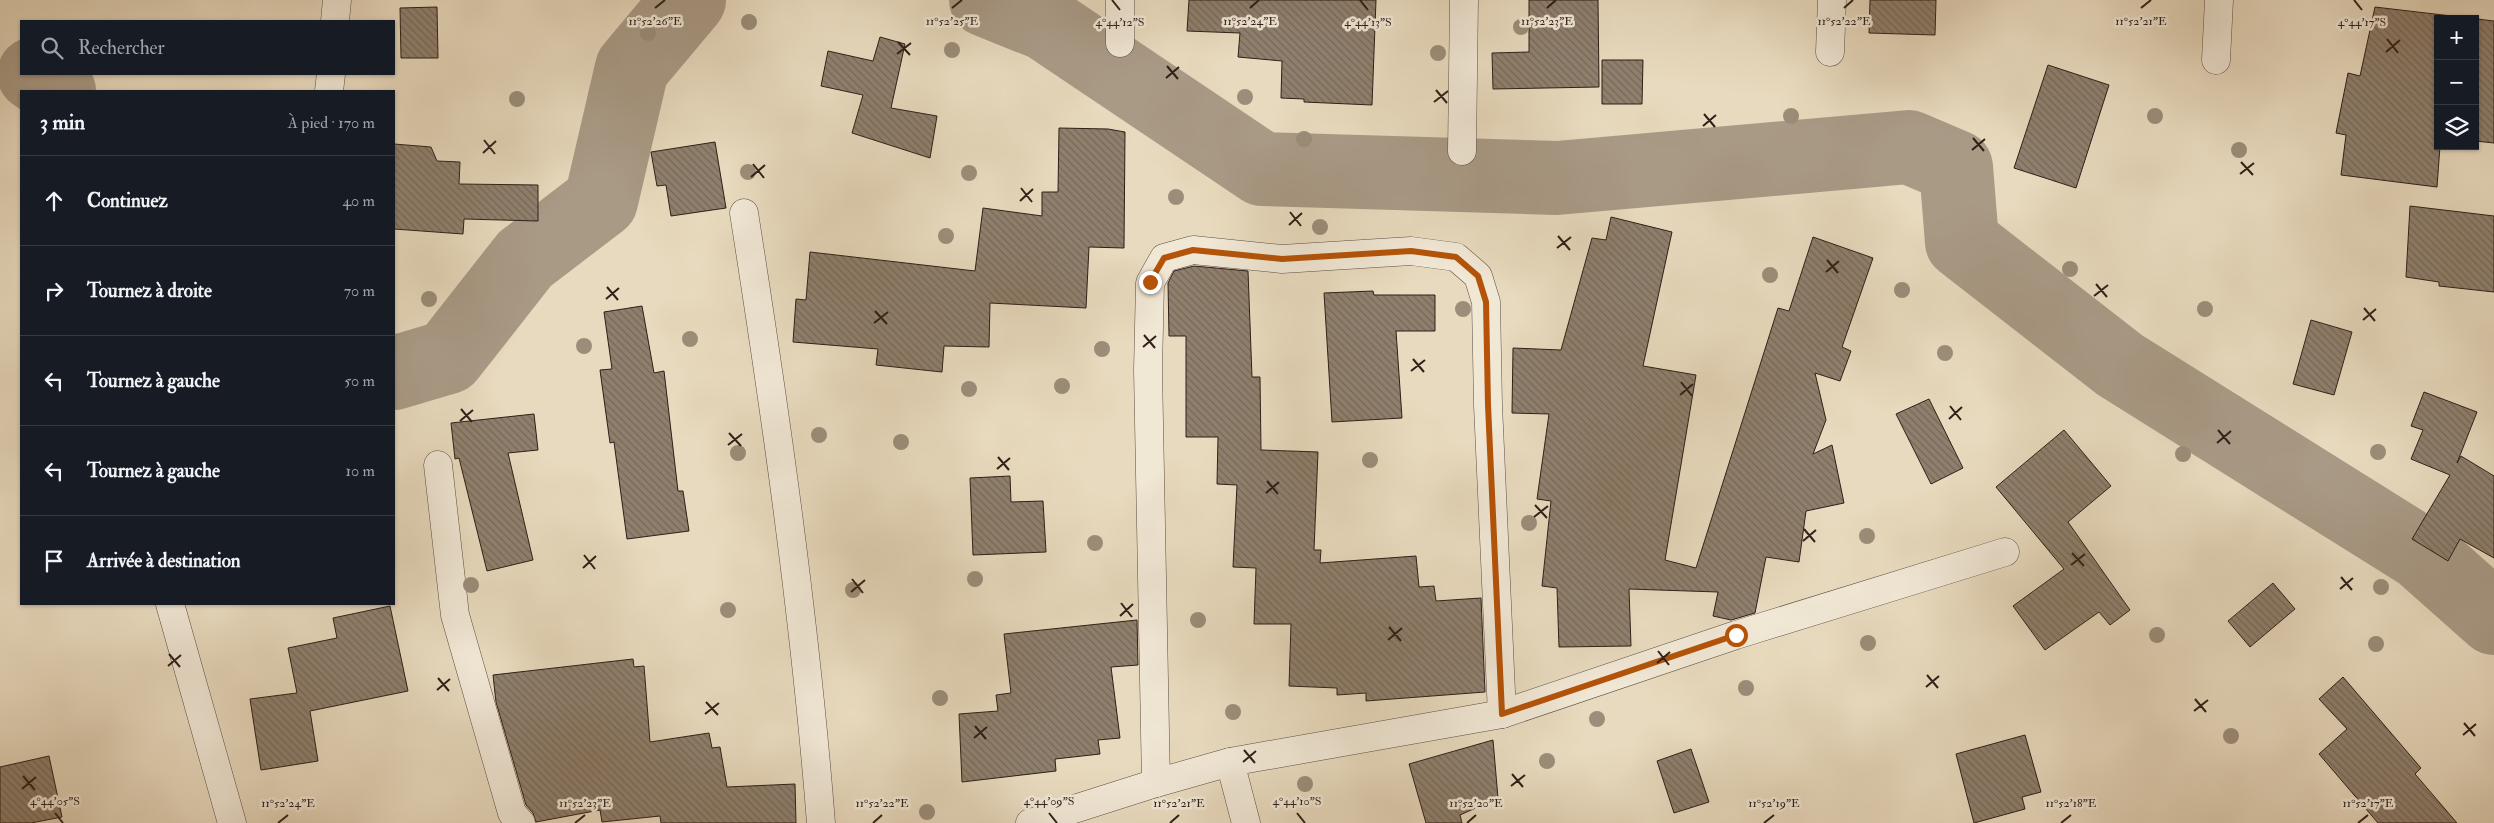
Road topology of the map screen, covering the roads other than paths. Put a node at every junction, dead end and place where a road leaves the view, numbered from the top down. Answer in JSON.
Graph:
{"nodes":[{"id":1,"x":337,"y":0,"type":"edge"},
{"id":2,"x":1120,"y":0,"type":"edge"},
{"id":3,"x":1464,"y":0,"type":"edge"},
{"id":4,"x":1832,"y":0,"type":"edge"},
{"id":5,"x":2219,"y":0,"type":"edge"},
{"id":6,"x":335,"y":20,"type":"edge"},
{"id":7,"x":1120,"y":43,"type":"dead end"},
{"id":8,"x":1830,"y":52,"type":"dead end"},
{"id":9,"x":2216,"y":60,"type":"dead end"},
{"id":10,"x":331,"y":75,"type":"edge"},
{"id":11,"x":329,"y":90,"type":"edge"},
{"id":12,"x":1462,"y":150,"type":"dead end"},
{"id":13,"x":744,"y":213,"type":"dead end"},
{"id":14,"x":438,"y":465,"type":"dead end"},
{"id":15,"x":2005,"y":552,"type":"dead end"},
{"id":16,"x":170,"y":605,"type":"edge"},
{"id":17,"x":1502,"y":714,"type":"junction"},
{"id":18,"x":1230,"y":762,"type":"junction"},
{"id":19,"x":1156,"y":783,"type":"junction"},
{"id":20,"x":232,"y":823,"type":"edge"},
{"id":21,"x":521,"y":823,"type":"edge"},
{"id":22,"x":821,"y":823,"type":"edge"},
{"id":23,"x":1030,"y":823,"type":"edge"},
{"id":24,"x":1246,"y":823,"type":"edge"}],
"edges":[{"from":1,"to":6,"type":"street"},
{"from":2,"to":7,"type":"street"},
{"from":3,"to":12,"type":"street"},
{"from":4,"to":8,"type":"street"},
{"from":5,"to":9,"type":"street"},
{"from":10,"to":11,"type":"street"},
{"from":13,"to":22,"type":"street"},
{"from":14,"to":21,"type":"street"},
{"from":15,"to":17,"type":"street"},
{"from":16,"to":20,"type":"street"},
{"from":17,"to":18,"type":"street"},
{"from":17,"to":19,"type":"street"},
{"from":18,"to":19,"type":"street"},
{"from":18,"to":24,"type":"street"},
{"from":19,"to":23,"type":"street"}]}
